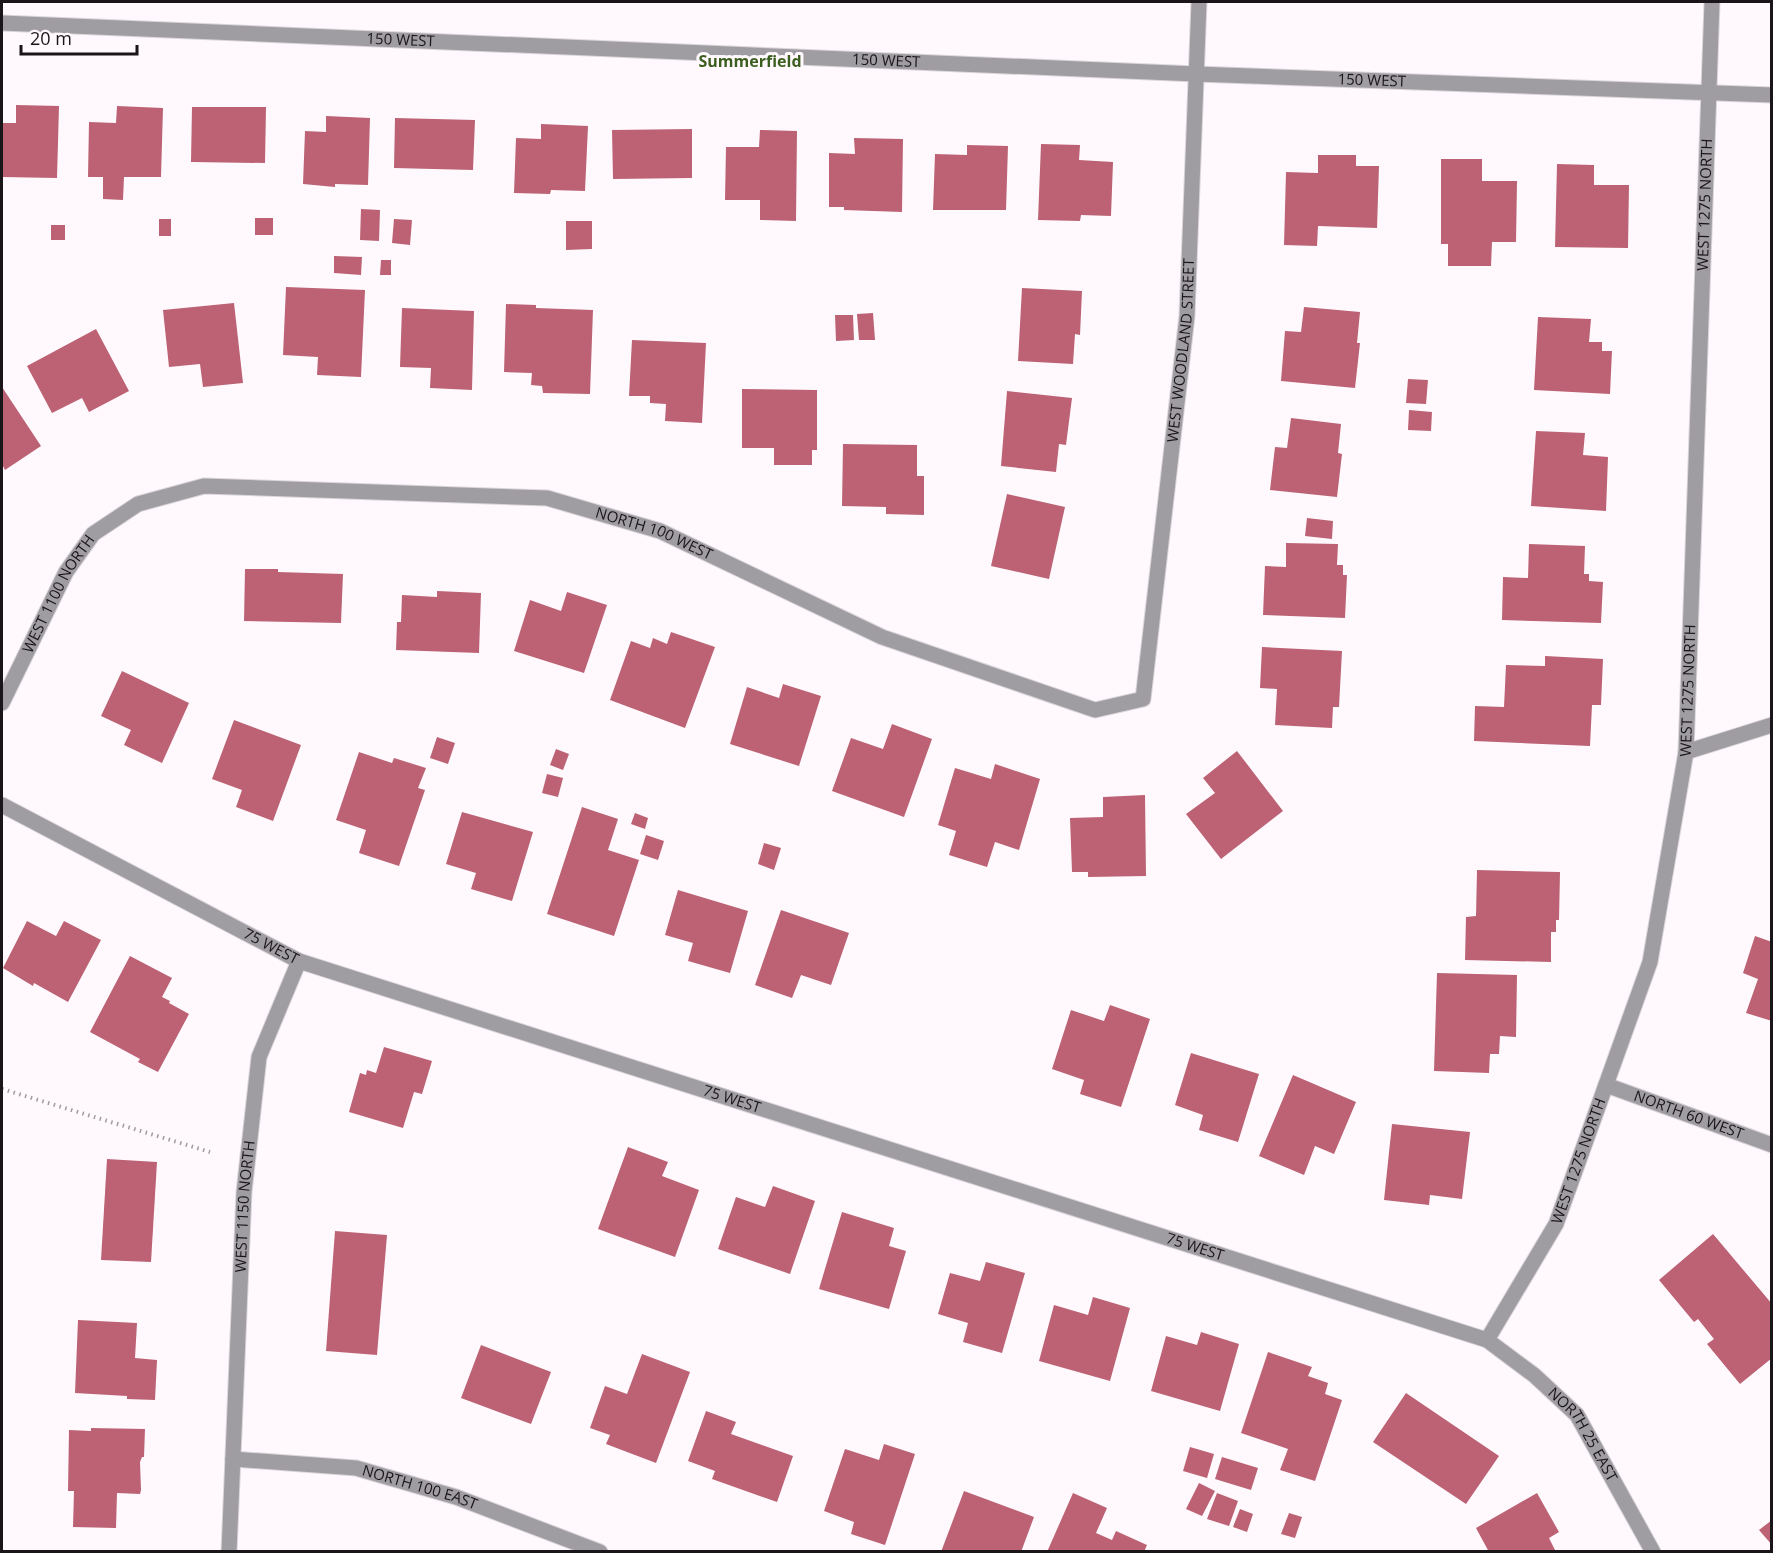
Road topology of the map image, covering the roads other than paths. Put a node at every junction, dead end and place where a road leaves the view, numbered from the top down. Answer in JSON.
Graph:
{"nodes":[{"id":1,"x":1199,"y":2,"type":"edge"},
{"id":2,"x":1712,"y":2,"type":"edge"},
{"id":3,"x":2,"y":23,"type":"edge"},
{"id":4,"x":1196,"y":74,"type":"junction"},
{"id":5,"x":1708,"y":92,"type":"junction"},
{"id":6,"x":1772,"y":95,"type":"edge"},
{"id":7,"x":138,"y":504,"type":"joint"},
{"id":8,"x":1143,"y":699,"type":"joint"},
{"id":9,"x":2,"y":703,"type":"edge"},
{"id":10,"x":1772,"y":724,"type":"edge"},
{"id":11,"x":1686,"y":752,"type":"junction"},
{"id":12,"x":2,"y":805,"type":"edge"},
{"id":13,"x":299,"y":962,"type":"junction"},
{"id":14,"x":1606,"y":1085,"type":"junction"},
{"id":15,"x":1772,"y":1145,"type":"edge"},
{"id":16,"x":1487,"y":1340,"type":"junction"},
{"id":17,"x":233,"y":1459,"type":"junction"},
{"id":18,"x":229,"y":1551,"type":"edge"},
{"id":19,"x":600,"y":1551,"type":"edge"},
{"id":20,"x":1653,"y":1551,"type":"edge"}],
"edges":[{"from":1,"to":4,"type":"street","name":"WEST WOODLAND STREET"},
{"from":2,"to":5,"type":"street","name":"WEST 1275 NORTH"},
{"from":3,"to":4,"type":"street","name":"150 WEST"},
{"from":4,"to":5,"type":"street","name":"150 WEST"},
{"from":4,"to":8,"type":"street","name":"WEST WOODLAND STREET"},
{"from":5,"to":6,"type":"street","name":"150 WEST"},
{"from":5,"to":11,"type":"street","name":"WEST 1275 NORTH"},
{"from":7,"to":8,"type":"street","name":"NORTH 100 WEST"},
{"from":7,"to":9,"type":"street","name":"WEST 1100 NORTH"},
{"from":10,"to":11,"type":"street"},
{"from":11,"to":14,"type":"street","name":"WEST 1275 NORTH"},
{"from":12,"to":13,"type":"street","name":"75 WEST"},
{"from":13,"to":16,"type":"street","name":"75 WEST"},
{"from":13,"to":17,"type":"street","name":"WEST 1150 NORTH"},
{"from":14,"to":15,"type":"street","name":"NORTH 60 WEST"},
{"from":14,"to":16,"type":"street","name":"WEST 1275 NORTH"},
{"from":16,"to":20,"type":"street","name":"NORTH 25 EAST"},
{"from":17,"to":18,"type":"street","name":"WEST 1150 NORTH"},
{"from":17,"to":19,"type":"street","name":"NORTH 100 EAST"}]}
